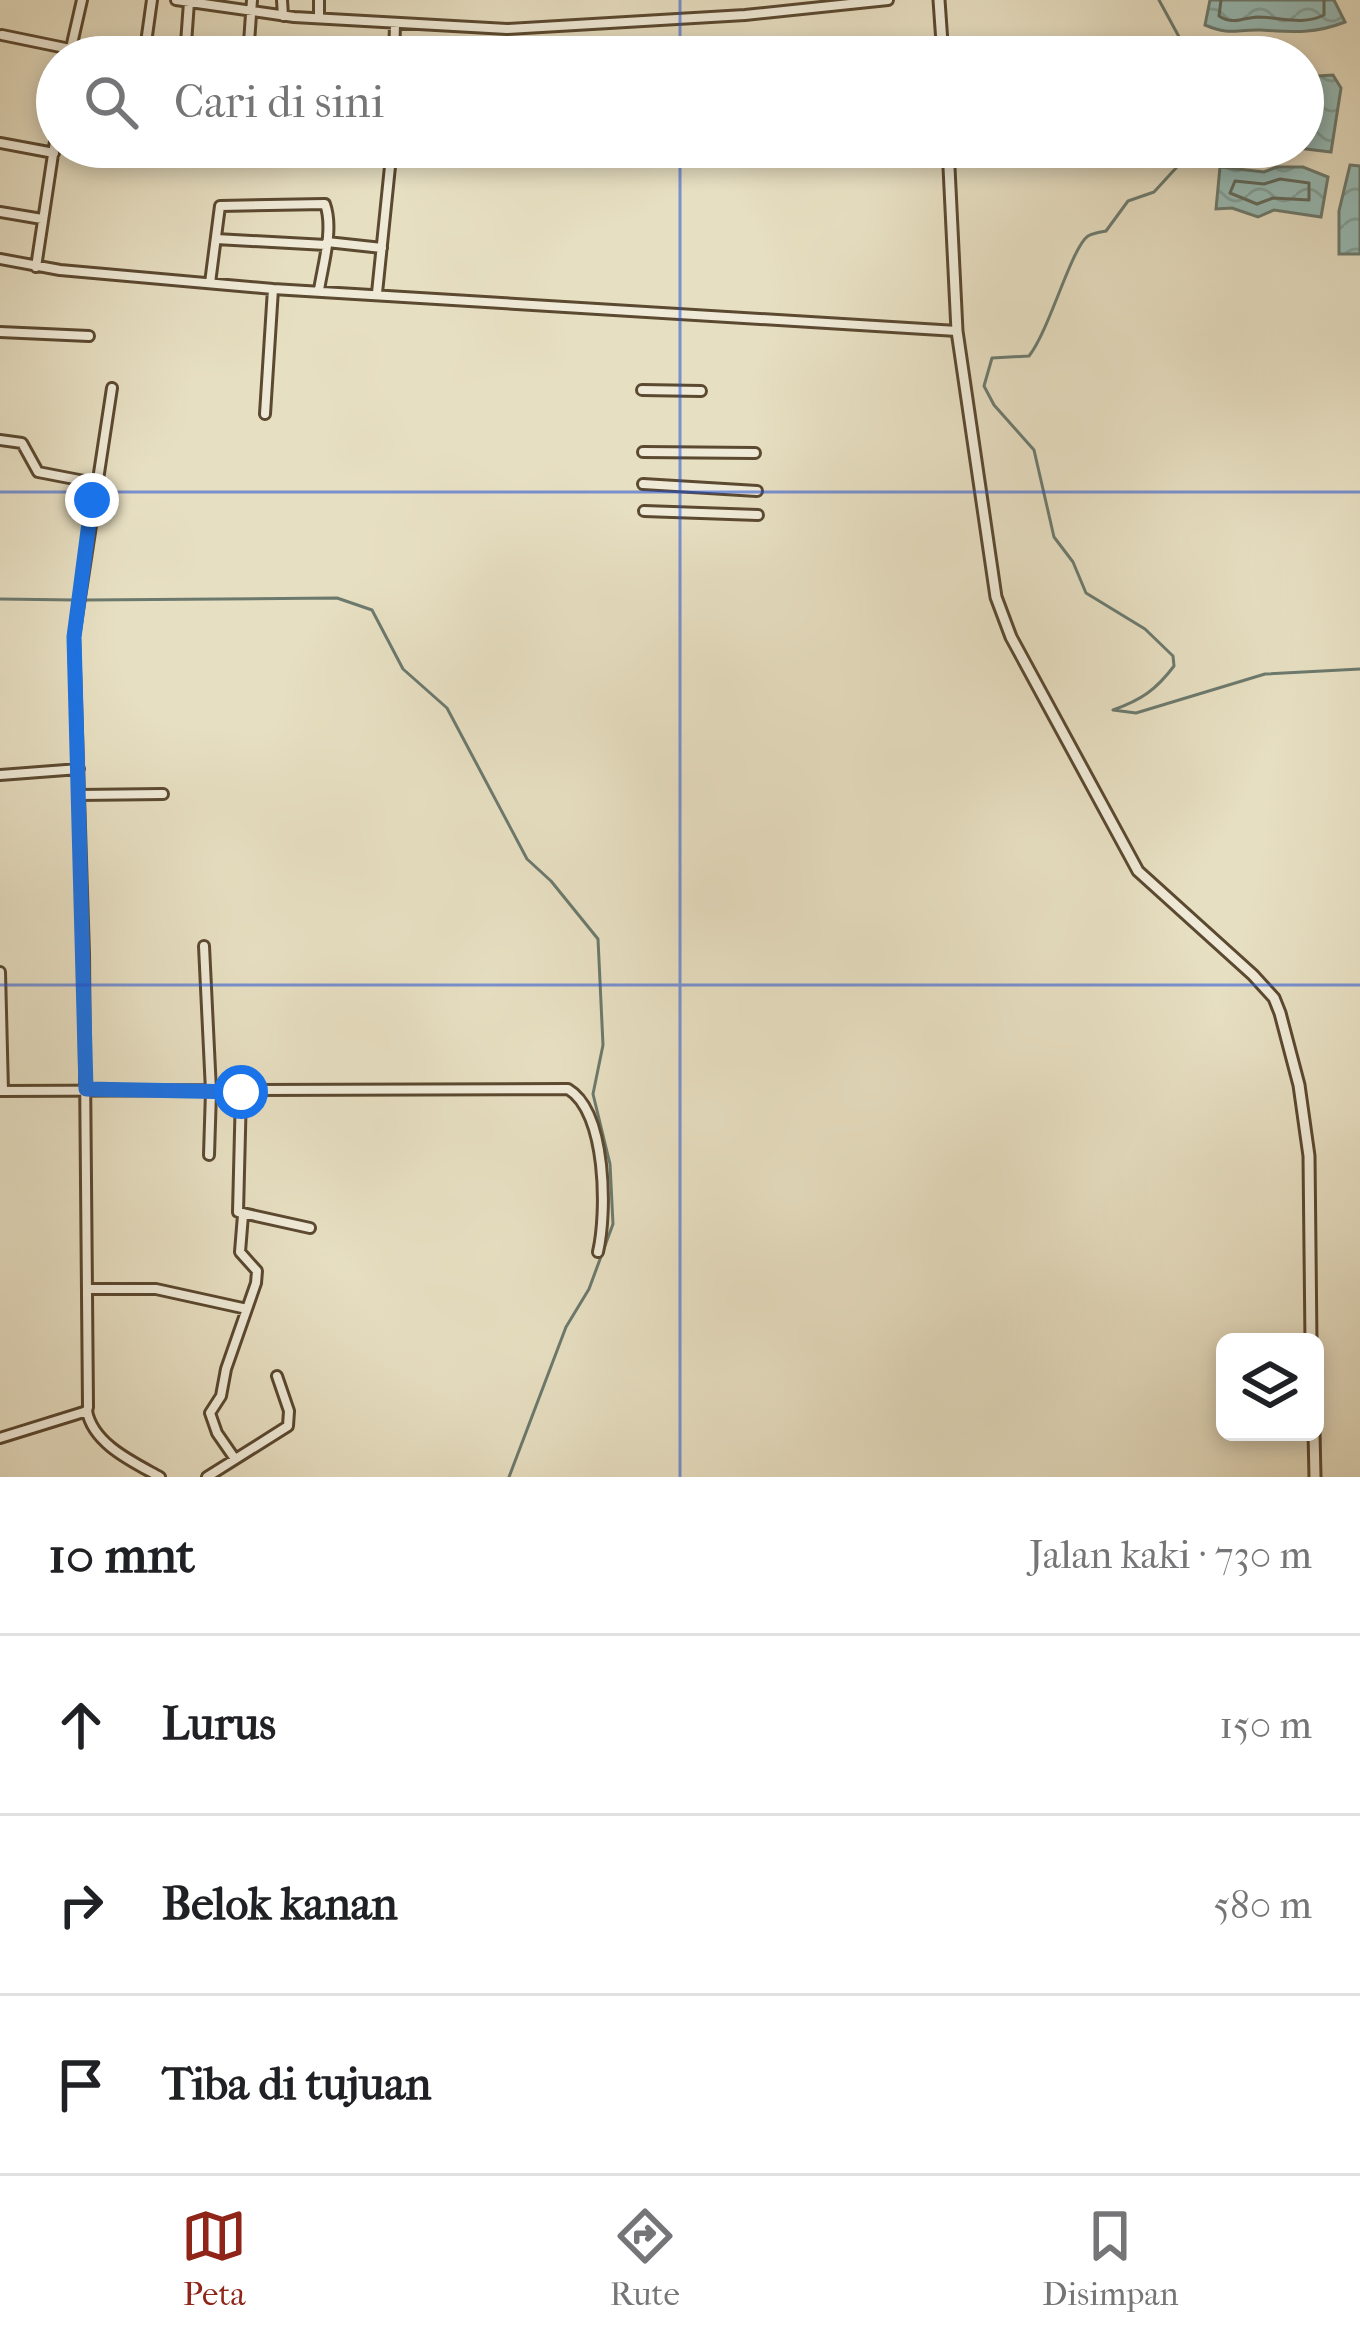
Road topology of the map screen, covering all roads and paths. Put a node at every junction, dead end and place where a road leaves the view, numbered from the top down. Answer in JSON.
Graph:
{"nodes":[{"id":1,"x":82,"y":0,"type":"edge"},
{"id":2,"x":152,"y":0,"type":"edge"},
{"id":3,"x":176,"y":0,"type":"edge"},
{"id":4,"x":252,"y":0,"type":"edge"},
{"id":5,"x":282,"y":0,"type":"edge"},
{"id":6,"x":320,"y":0,"type":"edge"},
{"id":7,"x":888,"y":0,"type":"edge"},
{"id":8,"x":939,"y":0,"type":"edge"},
{"id":9,"x":189,"y":2,"type":"edge"},
{"id":10,"x":251,"y":13,"type":"junction"},
{"id":11,"x":283,"y":16,"type":"junction"},
{"id":12,"x":319,"y":18,"type":"junction"},
{"id":13,"x":395,"y":25,"type":"junction"},
{"id":14,"x":2,"y":35,"type":"edge"},
{"id":15,"x":73,"y":36,"type":"edge"},
{"id":16,"x":147,"y":36,"type":"edge"},
{"id":17,"x":187,"y":36,"type":"edge"},
{"id":18,"x":249,"y":36,"type":"edge"},
{"id":19,"x":395,"y":36,"type":"edge"},
{"id":20,"x":942,"y":36,"type":"edge"},
{"id":21,"x":36,"y":44,"type":"edge"},
{"id":22,"x":0,"y":143,"type":"edge"},
{"id":23,"x":36,"y":146,"type":"edge"},
{"id":24,"x":51,"y":168,"type":"edge"},
{"id":25,"x":390,"y":168,"type":"edge"},
{"id":26,"x":949,"y":168,"type":"edge"},
{"id":27,"x":0,"y":212,"type":"edge"},
{"id":28,"x":42,"y":219,"type":"junction"},
{"id":29,"x":215,"y":239,"type":"junction"},
{"id":30,"x":327,"y":243,"type":"junction"},
{"id":31,"x":382,"y":248,"type":"junction"},
{"id":32,"x":0,"y":259,"type":"edge"},
{"id":33,"x":36,"y":267,"type":"junction"},
{"id":34,"x":210,"y":283,"type":"junction"},
{"id":35,"x":273,"y":289,"type":"junction"},
{"id":36,"x":319,"y":290,"type":"junction"},
{"id":37,"x":377,"y":293,"type":"junction"},
{"id":38,"x":957,"y":331,"type":"junction"},
{"id":39,"x":0,"y":332,"type":"edge"},
{"id":40,"x":89,"y":336,"type":"dead end"},
{"id":41,"x":112,"y":388,"type":"dead end"},
{"id":42,"x":642,"y":390,"type":"dead end"},
{"id":43,"x":700,"y":391,"type":"dead end"},
{"id":44,"x":265,"y":414,"type":"dead end"},
{"id":45,"x":0,"y":440,"type":"edge"},
{"id":46,"x":643,"y":452,"type":"dead end"},
{"id":47,"x":755,"y":453,"type":"dead end"},
{"id":48,"x":95,"y":482,"type":"junction"},
{"id":49,"x":644,"y":484,"type":"dead end"},
{"id":50,"x":757,"y":491,"type":"dead end"},
{"id":51,"x":644,"y":511,"type":"dead end"},
{"id":52,"x":758,"y":515,"type":"dead end"},
{"id":53,"x":79,"y":769,"type":"junction"},
{"id":54,"x":0,"y":775,"type":"edge"},
{"id":55,"x":163,"y":794,"type":"dead end"},
{"id":56,"x":79,"y":795,"type":"junction"},
{"id":57,"x":204,"y":946,"type":"dead end"},
{"id":58,"x":0,"y":972,"type":"edge"},
{"id":59,"x":86,"y":1089,"type":"junction"},
{"id":60,"x":2,"y":1091,"type":"edge"},
{"id":61,"x":211,"y":1091,"type":"junction"},
{"id":62,"x":241,"y":1092,"type":"junction"},
{"id":63,"x":209,"y":1155,"type":"dead end"},
{"id":64,"x":243,"y":1215,"type":"junction"},
{"id":65,"x":310,"y":1228,"type":"dead end"},
{"id":66,"x":598,"y":1252,"type":"dead end"},
{"id":67,"x":87,"y":1289,"type":"junction"},
{"id":68,"x":247,"y":1309,"type":"junction"},
{"id":69,"x":1311,"y":1333,"type":"edge"},
{"id":70,"x":278,"y":1376,"type":"dead end"},
{"id":71,"x":87,"y":1411,"type":"junction"},
{"id":72,"x":0,"y":1438,"type":"edge"},
{"id":73,"x":1314,"y":1441,"type":"edge"},
{"id":74,"x":235,"y":1459,"type":"junction"},
{"id":75,"x":160,"y":1477,"type":"edge"},
{"id":76,"x":207,"y":1477,"type":"edge"},
{"id":77,"x":1315,"y":1477,"type":"edge"}],
"edges":[{"from":1,"to":15,"type":"street"},
{"from":2,"to":16,"type":"street"},
{"from":3,"to":9,"type":"street"},
{"from":4,"to":10,"type":"street"},
{"from":5,"to":11,"type":"street"},
{"from":6,"to":12,"type":"street"},
{"from":7,"to":13,"type":"street"},
{"from":8,"to":20,"type":"street"},
{"from":9,"to":10,"type":"street"},
{"from":9,"to":17,"type":"street"},
{"from":10,"to":11,"type":"street"},
{"from":10,"to":18,"type":"street"},
{"from":11,"to":12,"type":"street"},
{"from":12,"to":13,"type":"street"},
{"from":13,"to":19,"type":"street"},
{"from":14,"to":21,"type":"street"},
{"from":22,"to":23,"type":"street"},
{"from":24,"to":28,"type":"street"},
{"from":25,"to":31,"type":"street"},
{"from":26,"to":38,"type":"street"},
{"from":27,"to":28,"type":"street"},
{"from":28,"to":33,"type":"street"},
{"from":29,"to":30,"type":"street"},
{"from":29,"to":30,"type":"street"},
{"from":29,"to":34,"type":"street"},
{"from":30,"to":31,"type":"street"},
{"from":30,"to":36,"type":"street"},
{"from":31,"to":37,"type":"street"},
{"from":32,"to":33,"type":"street"},
{"from":33,"to":34,"type":"street"},
{"from":34,"to":35,"type":"street"},
{"from":35,"to":36,"type":"street"},
{"from":35,"to":44,"type":"street"},
{"from":36,"to":37,"type":"street"},
{"from":37,"to":38,"type":"street"},
{"from":38,"to":69,"type":"street"},
{"from":39,"to":40,"type":"street"},
{"from":41,"to":48,"type":"street"},
{"from":42,"to":43,"type":"street"},
{"from":45,"to":48,"type":"street"},
{"from":46,"to":47,"type":"street"},
{"from":48,"to":53,"type":"street"},
{"from":49,"to":50,"type":"street"},
{"from":51,"to":52,"type":"street"},
{"from":53,"to":54,"type":"street"},
{"from":53,"to":56,"type":"street"},
{"from":55,"to":56,"type":"street"},
{"from":56,"to":59,"type":"street"},
{"from":57,"to":61,"type":"street"},
{"from":58,"to":60,"type":"street"},
{"from":59,"to":60,"type":"street"},
{"from":59,"to":61,"type":"street"},
{"from":59,"to":67,"type":"street"},
{"from":61,"to":62,"type":"street"},
{"from":61,"to":63,"type":"street"},
{"from":62,"to":64,"type":"street"},
{"from":62,"to":66,"type":"street"},
{"from":64,"to":65,"type":"street"},
{"from":64,"to":68,"type":"street"},
{"from":67,"to":68,"type":"street"},
{"from":67,"to":71,"type":"street"},
{"from":68,"to":74,"type":"street"},
{"from":70,"to":74,"type":"street"},
{"from":71,"to":72,"type":"street"},
{"from":71,"to":75,"type":"street"},
{"from":73,"to":77,"type":"street"},
{"from":74,"to":76,"type":"street"}]}
